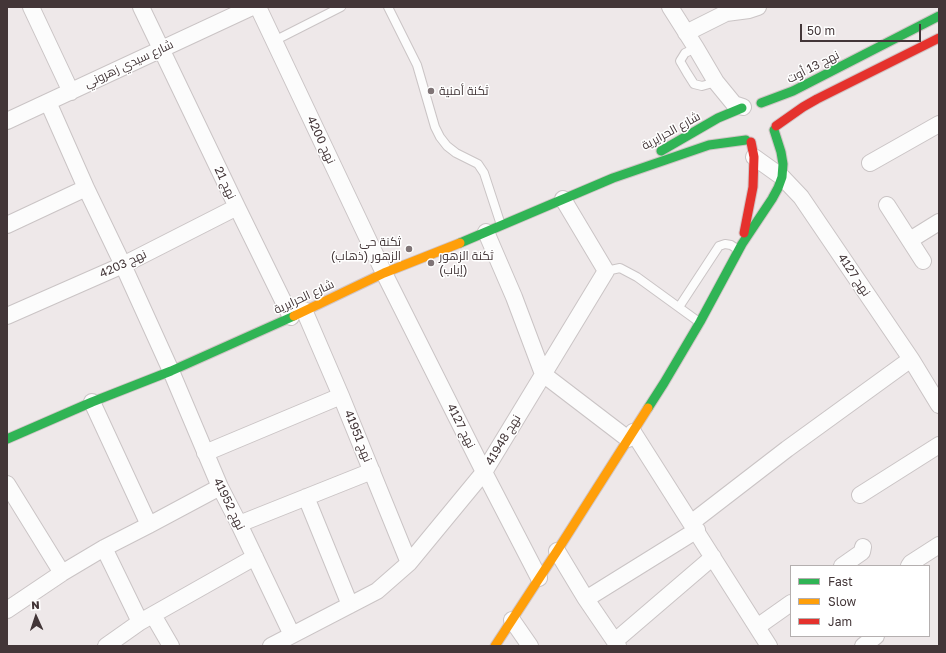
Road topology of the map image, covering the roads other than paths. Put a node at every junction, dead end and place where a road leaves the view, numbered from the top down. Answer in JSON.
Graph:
{"nodes":[{"id":1,"x":31,"y":7,"type":"edge"},
{"id":2,"x":141,"y":7,"type":"edge"},
{"id":3,"x":252,"y":7,"type":"edge"},
{"id":4,"x":258,"y":7,"type":"edge"},
{"id":5,"x":341,"y":7,"type":"edge"},
{"id":6,"x":388,"y":7,"type":"edge"},
{"id":7,"x":670,"y":7,"type":"edge"},
{"id":8,"x":758,"y":7,"type":"edge"},
{"id":9,"x":939,"y":16,"type":"edge"},
{"id":10,"x":686,"y":33,"type":"junction"},
{"id":11,"x":939,"y":38,"type":"edge"},
{"id":12,"x":274,"y":41,"type":"junction"},
{"id":13,"x":162,"y":49,"type":"junction"},
{"id":14,"x":71,"y":92,"type":"junction"},
{"id":15,"x":48,"y":102,"type":"junction"},
{"id":16,"x":761,"y":103,"type":"junction"},
{"id":17,"x":770,"y":108,"type":"dead end"},
{"id":18,"x":739,"y":116,"type":"junction"},
{"id":19,"x":775,"y":116,"type":"dead end"},
{"id":20,"x":7,"y":121,"type":"edge"},
{"id":21,"x":939,"y":124,"type":"edge"},
{"id":22,"x":762,"y":139,"type":"junction"},
{"id":23,"x":870,"y":163,"type":"dead end"},
{"id":24,"x":782,"y":177,"type":"junction"},
{"id":25,"x":613,"y":178,"type":"junction"},
{"id":26,"x":86,"y":188,"type":"junction"},
{"id":27,"x":563,"y":199,"type":"junction"},
{"id":28,"x":887,"y":205,"type":"dead end"},
{"id":29,"x":237,"y":207,"type":"junction"},
{"id":30,"x":939,"y":222,"type":"edge"},
{"id":31,"x":7,"y":225,"type":"edge"},
{"id":32,"x":501,"y":226,"type":"junction"},
{"id":33,"x":486,"y":232,"type":"junction"},
{"id":34,"x":910,"y":240,"type":"junction"},
{"id":35,"x":740,"y":247,"type":"junction"},
{"id":36,"x":923,"y":261,"type":"dead end"},
{"id":37,"x":123,"y":265,"type":"junction"},
{"id":38,"x":606,"y":271,"type":"junction"},
{"id":39,"x":384,"y":272,"type":"junction"},
{"id":40,"x":679,"y":307,"type":"junction"},
{"id":41,"x":297,"y":313,"type":"junction"},
{"id":42,"x":7,"y":316,"type":"edge"},
{"id":43,"x":700,"y":322,"type":"junction"},
{"id":44,"x":911,"y":359,"type":"junction"},
{"id":45,"x":171,"y":371,"type":"junction"},
{"id":46,"x":543,"y":374,"type":"junction"},
{"id":47,"x":341,"y":396,"type":"junction"},
{"id":48,"x":92,"y":402,"type":"junction"},
{"id":49,"x":939,"y":406,"type":"edge"},
{"id":50,"x":631,"y":436,"type":"junction"},
{"id":51,"x":7,"y":439,"type":"edge"},
{"id":52,"x":939,"y":445,"type":"edge"},
{"id":53,"x":205,"y":453,"type":"junction"},
{"id":54,"x":372,"y":471,"type":"junction"},
{"id":55,"x":484,"y":472,"type":"junction"},
{"id":56,"x":7,"y":484,"type":"edge"},
{"id":57,"x":220,"y":487,"type":"junction"},
{"id":58,"x":860,"y":495,"type":"dead end"},
{"id":59,"x":306,"y":497,"type":"junction"},
{"id":60,"x":239,"y":524,"type":"junction"},
{"id":61,"x":149,"y":525,"type":"junction"},
{"id":62,"x":694,"y":527,"type":"junction"},
{"id":63,"x":939,"y":545,"type":"edge"},
{"id":64,"x":863,"y":547,"type":"dead end"},
{"id":65,"x":104,"y":548,"type":"junction"},
{"id":66,"x":557,"y":551,"type":"junction"},
{"id":67,"x":255,"y":557,"type":"junction"},
{"id":68,"x":713,"y":557,"type":"junction"},
{"id":69,"x":409,"y":563,"type":"junction"},
{"id":70,"x":843,"y":565,"type":"edge"},
{"id":71,"x":910,"y":565,"type":"edge"},
{"id":72,"x":62,"y":573,"type":"junction"},
{"id":73,"x":540,"y":578,"type":"junction"},
{"id":74,"x":586,"y":599,"type":"junction"},
{"id":75,"x":790,"y":604,"type":"edge"},
{"id":76,"x":350,"y":605,"type":"junction"},
{"id":77,"x":7,"y":610,"type":"edge"},
{"id":78,"x":146,"y":619,"type":"junction"},
{"id":79,"x":512,"y":620,"type":"junction"},
{"id":80,"x":757,"y":627,"type":"junction"},
{"id":81,"x":292,"y":634,"type":"junction"},
{"id":82,"x":875,"y":637,"type":"edge"},
{"id":83,"x":616,"y":644,"type":"edge"},
{"id":84,"x":106,"y":646,"type":"edge"},
{"id":85,"x":171,"y":646,"type":"edge"},
{"id":86,"x":271,"y":646,"type":"edge"},
{"id":87,"x":495,"y":646,"type":"edge"},
{"id":88,"x":530,"y":646,"type":"edge"},
{"id":89,"x":770,"y":646,"type":"edge"},
{"id":90,"x":863,"y":646,"type":"edge"}],
"edges":[{"from":1,"to":14,"type":"street"},
{"from":2,"to":13,"type":"street","name":"نهج 21"},
{"from":3,"to":13,"type":"street","name":"شارع سيدي زهروني"},
{"from":4,"to":12,"type":"street","name":"نهج 4200"},
{"from":5,"to":12,"type":"lane"},
{"from":6,"to":32,"type":"lane"},
{"from":7,"to":10,"type":"street"},
{"from":8,"to":10,"type":"street"},
{"from":9,"to":16,"type":"main road","name":"نهج 13 أوت"},
{"from":10,"to":18,"type":"street"},
{"from":11,"to":22,"type":"main road"},
{"from":12,"to":39,"type":"street","name":"نهج 4200"},
{"from":13,"to":14,"type":"street","name":"شارع سيدي زهروني"},
{"from":13,"to":29,"type":"street","name":"نهج 21"},
{"from":14,"to":15,"type":"street","name":"شارع سيدي زهروني"},
{"from":15,"to":20,"type":"street","name":"شارع سيدي زهروني"},
{"from":15,"to":26,"type":"street","name":"نهج 41952"},
{"from":16,"to":17,"type":"main road"},
{"from":16,"to":18,"type":"main road","name":"نهج 13 أوت"},
{"from":18,"to":22,"type":"main road"},
{"from":18,"to":25,"type":"main road","name":"شارع الحرايرية"},
{"from":19,"to":22,"type":"main road"},
{"from":21,"to":23,"type":"street"},
{"from":22,"to":24,"type":"street","name":"نهج 4127"},
{"from":22,"to":24,"type":"main road"},
{"from":22,"to":25,"type":"main road","name":"شارع الحرايرية"},
{"from":22,"to":35,"type":"main road"},
{"from":24,"to":35,"type":"main road"},
{"from":24,"to":44,"type":"street","name":"نهج 4127"},
{"from":25,"to":27,"type":"main road","name":"شارع الحرايرية"},
{"from":26,"to":31,"type":"street"},
{"from":26,"to":37,"type":"street","name":"نهج 41952"},
{"from":27,"to":32,"type":"main road","name":"شارع الحرايرية"},
{"from":27,"to":38,"type":"street"},
{"from":28,"to":34,"type":"street"},
{"from":29,"to":37,"type":"street","name":"نهج 4203"},
{"from":29,"to":41,"type":"street","name":"نهج 21"},
{"from":30,"to":34,"type":"street"},
{"from":32,"to":33,"type":"main road","name":"شارع الحرايرية"},
{"from":33,"to":39,"type":"main road","name":"شارع الحرايرية"},
{"from":33,"to":46,"type":"street"},
{"from":34,"to":36,"type":"street"},
{"from":35,"to":40,"type":"lane"},
{"from":35,"to":43,"type":"main road"},
{"from":37,"to":42,"type":"street","name":"نهج 4203"},
{"from":37,"to":45,"type":"street","name":"نهج 41952"},
{"from":38,"to":40,"type":"lane"},
{"from":38,"to":46,"type":"street","name":"نهج 41948"},
{"from":39,"to":41,"type":"main road","name":"شارع الحرايرية"},
{"from":39,"to":55,"type":"street","name":"نهج 4127"},
{"from":40,"to":43,"type":"lane"},
{"from":41,"to":45,"type":"main road","name":"شارع الحرايرية"},
{"from":41,"to":47,"type":"street","name":"نهج 41951"},
{"from":43,"to":50,"type":"main road"},
{"from":44,"to":49,"type":"street","name":"نهج 4127"},
{"from":44,"to":62,"type":"street"},
{"from":45,"to":48,"type":"main road","name":"شارع الحرايرية"},
{"from":45,"to":53,"type":"street","name":"نهج 41952"},
{"from":46,"to":50,"type":"street"},
{"from":46,"to":55,"type":"street","name":"نهج 41948"},
{"from":47,"to":53,"type":"street"},
{"from":47,"to":54,"type":"street","name":"نهج 41951"},
{"from":48,"to":51,"type":"main road","name":"شارع الحرايرية"},
{"from":48,"to":61,"type":"street"},
{"from":50,"to":62,"type":"street"},
{"from":50,"to":66,"type":"main road"},
{"from":52,"to":58,"type":"street"},
{"from":53,"to":57,"type":"street","name":"نهج 41952"},
{"from":54,"to":59,"type":"street"},
{"from":54,"to":69,"type":"street","name":"نهج 41951"},
{"from":55,"to":69,"type":"street","name":"نهج 41948"},
{"from":55,"to":73,"type":"street","name":"نهج 4127"},
{"from":56,"to":72,"type":"street"},
{"from":57,"to":60,"type":"street","name":"نهج 41952"},
{"from":57,"to":61,"type":"street"},
{"from":59,"to":60,"type":"street"},
{"from":59,"to":76,"type":"street"},
{"from":60,"to":67,"type":"street","name":"نهج 41952"},
{"from":61,"to":65,"type":"street"},
{"from":62,"to":68,"type":"street"},
{"from":62,"to":74,"type":"street"},
{"from":63,"to":71,"type":"street"},
{"from":64,"to":70,"type":"street"},
{"from":65,"to":72,"type":"street"},
{"from":65,"to":78,"type":"street"},
{"from":66,"to":73,"type":"main road"},
{"from":66,"to":74,"type":"street"},
{"from":67,"to":78,"type":"street"},
{"from":67,"to":81,"type":"street","name":"نهج 41952"},
{"from":68,"to":80,"type":"street"},
{"from":68,"to":83,"type":"street"},
{"from":69,"to":76,"type":"street","name":"نهج 41948"},
{"from":72,"to":77,"type":"street"},
{"from":73,"to":79,"type":"main road"},
{"from":74,"to":83,"type":"street"},
{"from":75,"to":80,"type":"street"},
{"from":76,"to":81,"type":"street","name":"نهج 41948"},
{"from":78,"to":84,"type":"street"},
{"from":78,"to":85,"type":"street"},
{"from":79,"to":87,"type":"main road"},
{"from":79,"to":88,"type":"street"},
{"from":80,"to":89,"type":"street"},
{"from":81,"to":86,"type":"street","name":"نهج 41948"},
{"from":82,"to":90,"type":"street"}]}
